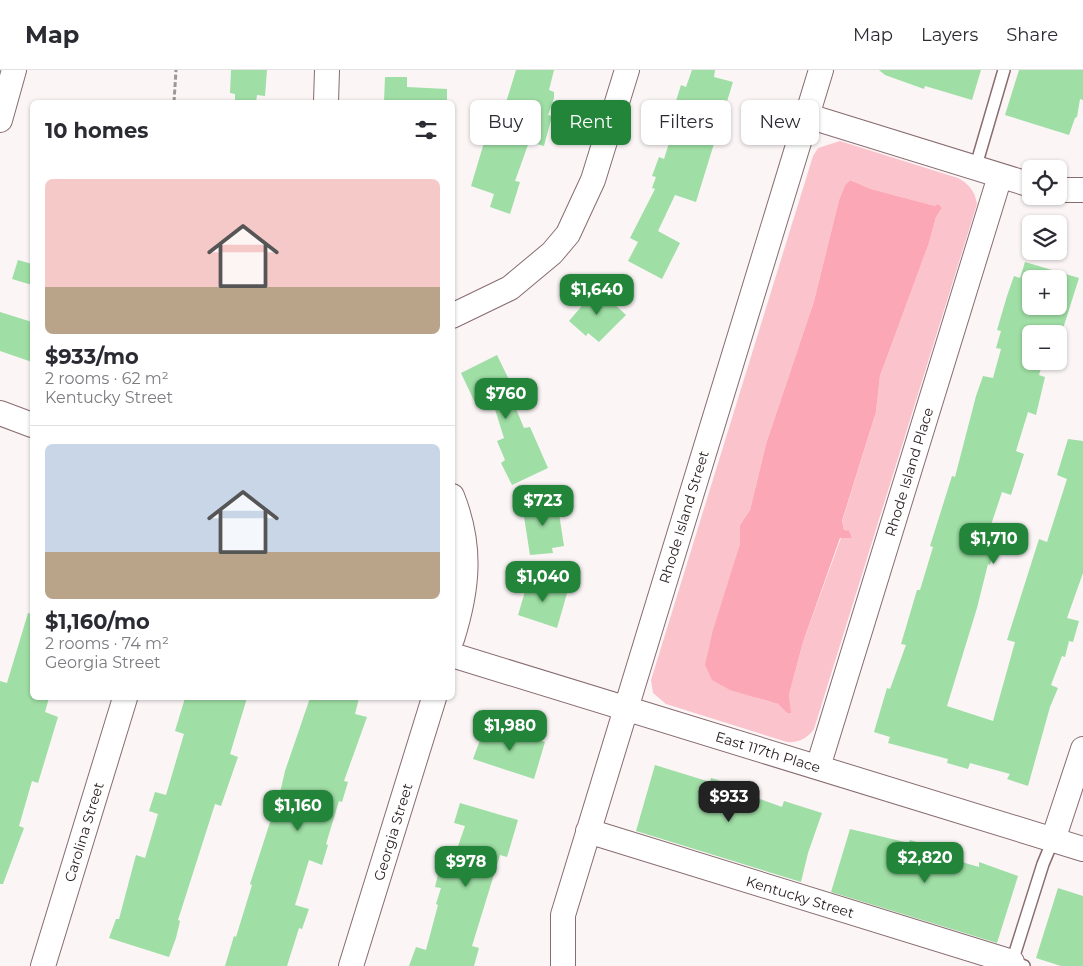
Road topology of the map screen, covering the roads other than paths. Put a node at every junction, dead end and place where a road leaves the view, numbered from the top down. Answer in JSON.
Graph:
{"nodes":[{"id":1,"x":14,"y":70,"type":"edge"},
{"id":2,"x":327,"y":70,"type":"edge"},
{"id":3,"x":627,"y":70,"type":"edge"},
{"id":4,"x":821,"y":70,"type":"edge"},
{"id":5,"x":1004,"y":70,"type":"edge"},
{"id":6,"x":326,"y":100,"type":"edge"},
{"id":7,"x":813,"y":100,"type":"edge"},
{"id":8,"x":819,"y":119,"type":"edge"},
{"id":9,"x":0,"y":120,"type":"edge"},
{"id":10,"x":799,"y":145,"type":"edge"},
{"id":11,"x":975,"y":169,"type":"junction"},
{"id":12,"x":1000,"y":176,"type":"junction"},
{"id":13,"x":1022,"y":182,"type":"edge"},
{"id":14,"x":1067,"y":190,"type":"edge"},
{"id":15,"x":1083,"y":190,"type":"edge"},
{"id":16,"x":455,"y":315,"type":"edge"},
{"id":17,"x":455,"y":504,"type":"edge"},
{"id":18,"x":455,"y":626,"type":"edge"},
{"id":19,"x":455,"y":656,"type":"edge"},
{"id":20,"x":124,"y":700,"type":"edge"},
{"id":21,"x":433,"y":700,"type":"edge"},
{"id":22,"x":626,"y":708,"type":"junction"},
{"id":23,"x":1083,"y":750,"type":"edge"},
{"id":24,"x":818,"y":767,"type":"junction"},
{"id":25,"x":588,"y":831,"type":"junction"},
{"id":26,"x":1053,"y":840,"type":"junction"},
{"id":27,"x":1083,"y":849,"type":"edge"},
{"id":28,"x":1018,"y":964,"type":"edge"},
{"id":29,"x":43,"y":966,"type":"edge"},
{"id":30,"x":351,"y":966,"type":"edge"},
{"id":31,"x":563,"y":966,"type":"edge"}],
"edges":[{"from":1,"to":9,"type":"street"},
{"from":2,"to":6,"type":"street"},
{"from":3,"to":16,"type":"street"},
{"from":4,"to":7,"type":"street","name":"Rhode Island Street"},
{"from":5,"to":11,"type":"lane"},
{"from":8,"to":11,"type":"street"},
{"from":10,"to":22,"type":"street","name":"Rhode Island Street"},
{"from":11,"to":12,"type":"street"},
{"from":12,"to":13,"type":"street"},
{"from":12,"to":24,"type":"street","name":"Rhode Island Place"},
{"from":14,"to":15,"type":"street"},
{"from":17,"to":18,"type":"street"},
{"from":19,"to":22,"type":"street","name":"East 117th Place"},
{"from":20,"to":29,"type":"street","name":"Carolina Street"},
{"from":21,"to":30,"type":"street","name":"Georgia Street"},
{"from":22,"to":24,"type":"street","name":"East 117th Place"},
{"from":22,"to":25,"type":"street","name":"Rhode Island Street"},
{"from":23,"to":26,"type":"street"},
{"from":24,"to":26,"type":"street","name":"East 117th Place"},
{"from":25,"to":28,"type":"street","name":"Kentucky Street"},
{"from":25,"to":31,"type":"street","name":"Rhode Island Street"},
{"from":26,"to":27,"type":"street","name":"East 117th Place"},
{"from":26,"to":28,"type":"lane"}]}
